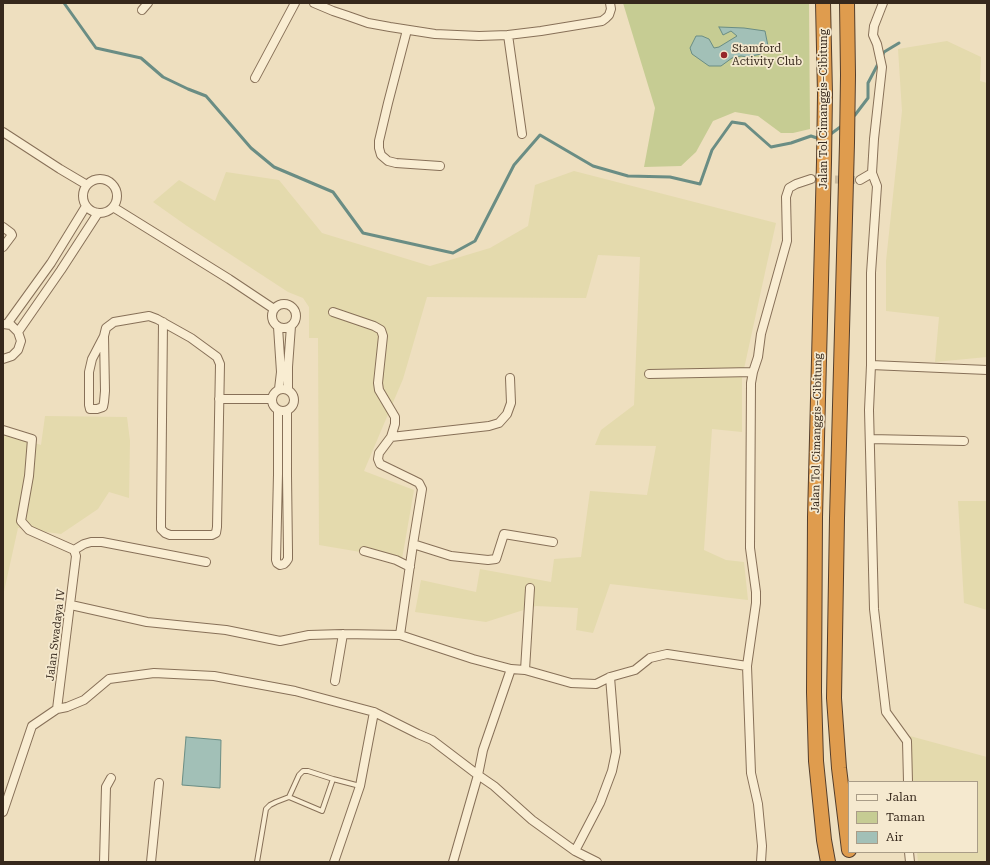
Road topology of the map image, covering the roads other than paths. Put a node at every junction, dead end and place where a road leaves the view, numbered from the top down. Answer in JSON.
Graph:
{"nodes":[{"id":1,"x":148,"y":3,"type":"edge"},
{"id":2,"x":295,"y":3,"type":"edge"},
{"id":3,"x":314,"y":3,"type":"edge"},
{"id":4,"x":610,"y":3,"type":"edge"},
{"id":5,"x":823,"y":3,"type":"edge"},
{"id":6,"x":846,"y":3,"type":"edge"},
{"id":7,"x":883,"y":3,"type":"edge"},
{"id":8,"x":142,"y":10,"type":"dead end"},
{"id":9,"x":407,"y":30,"type":"junction"},
{"id":10,"x":508,"y":35,"type":"junction"},
{"id":11,"x":255,"y":78,"type":"dead end"},
{"id":12,"x":3,"y":132,"type":"edge"},
{"id":13,"x":522,"y":134,"type":"dead end"},
{"id":14,"x":440,"y":166,"type":"dead end"},
{"id":15,"x":872,"y":173,"type":"junction"},
{"id":16,"x":811,"y":179,"type":"tunnel mouth"},
{"id":17,"x":860,"y":180,"type":"tunnel mouth"},
{"id":18,"x":87,"y":185,"type":"junction"},
{"id":19,"x":86,"y":206,"type":"junction"},
{"id":20,"x":113,"y":207,"type":"junction"},
{"id":21,"x":98,"y":212,"type":"junction"},
{"id":22,"x":3,"y":227,"type":"edge"},
{"id":23,"x":3,"y":247,"type":"edge"},
{"id":24,"x":274,"y":309,"type":"junction"},
{"id":25,"x":333,"y":312,"type":"dead end"},
{"id":26,"x":163,"y":322,"type":"junction"},
{"id":27,"x":5,"y":324,"type":"edge"},
{"id":28,"x":291,"y":326,"type":"junction"},
{"id":29,"x":278,"y":327,"type":"junction"},
{"id":30,"x":18,"y":332,"type":"junction"},
{"id":31,"x":104,"y":336,"type":"junction"},
{"id":32,"x":3,"y":359,"type":"edge"},
{"id":33,"x":871,"y":365,"type":"junction"},
{"id":34,"x":987,"y":370,"type":"edge"},
{"id":35,"x":753,"y":372,"type":"junction"},
{"id":36,"x":649,"y":374,"type":"dead end"},
{"id":37,"x":510,"y":378,"type":"dead end"},
{"id":38,"x":279,"y":389,"type":"junction"},
{"id":39,"x":288,"y":389,"type":"junction"},
{"id":40,"x":219,"y":399,"type":"junction"},
{"id":41,"x":271,"y":399,"type":"junction"},
{"id":42,"x":278,"y":410,"type":"junction"},
{"id":43,"x":287,"y":411,"type":"junction"},
{"id":44,"x":3,"y":430,"type":"edge"},
{"id":45,"x":391,"y":437,"type":"junction"},
{"id":46,"x":870,"y":439,"type":"junction"},
{"id":47,"x":964,"y":441,"type":"dead end"},
{"id":48,"x":553,"y":542,"type":"dead end"},
{"id":49,"x":413,"y":544,"type":"junction"},
{"id":50,"x":74,"y":550,"type":"junction"},
{"id":51,"x":364,"y":551,"type":"dead end"},
{"id":52,"x":206,"y":562,"type":"dead end"},
{"id":53,"x":410,"y":567,"type":"junction"},
{"id":54,"x":530,"y":588,"type":"dead end"},
{"id":55,"x":71,"y":605,"type":"junction"},
{"id":56,"x":343,"y":634,"type":"junction"},
{"id":57,"x":400,"y":635,"type":"junction"},
{"id":58,"x":746,"y":666,"type":"junction"},
{"id":59,"x":511,"y":669,"type":"junction"},
{"id":60,"x":525,"y":670,"type":"junction"},
{"id":61,"x":610,"y":677,"type":"junction"},
{"id":62,"x":334,"y":681,"type":"dead end"},
{"id":63,"x":57,"y":709,"type":"junction"},
{"id":64,"x":374,"y":712,"type":"junction"},
{"id":65,"x":478,"y":776,"type":"junction"},
{"id":66,"x":111,"y":778,"type":"dead end"},
{"id":67,"x":333,"y":779,"type":"junction"},
{"id":68,"x":908,"y":781,"type":"edge"},
{"id":69,"x":159,"y":783,"type":"dead end"},
{"id":70,"x":360,"y":786,"type":"junction"},
{"id":71,"x":290,"y":797,"type":"junction"},
{"id":72,"x":3,"y":812,"type":"edge"},
{"id":73,"x":848,"y":843,"type":"edge"},
{"id":74,"x":575,"y":851,"type":"junction"},
{"id":75,"x":104,"y":862,"type":"edge"},
{"id":76,"x":151,"y":862,"type":"edge"},
{"id":77,"x":257,"y":862,"type":"edge"},
{"id":78,"x":334,"y":862,"type":"edge"},
{"id":79,"x":453,"y":862,"type":"edge"},
{"id":80,"x":597,"y":862,"type":"edge"},
{"id":81,"x":761,"y":862,"type":"edge"},
{"id":82,"x":828,"y":862,"type":"edge"}],
"edges":[{"from":1,"to":8,"type":"street"},
{"from":2,"to":11,"type":"street"},
{"from":3,"to":9,"type":"street"},
{"from":4,"to":10,"type":"street"},
{"from":5,"to":82,"type":"highway","name":"Jalan Tol Cimanggis–Cibitung"},
{"from":6,"to":73,"type":"highway","name":"Jalan Tol Cimanggis–Cibitung"},
{"from":7,"to":15,"type":"street"},
{"from":9,"to":10,"type":"street"},
{"from":9,"to":14,"type":"street"},
{"from":10,"to":13,"type":"street"},
{"from":12,"to":18,"type":"street"},
{"from":15,"to":17,"type":"street"},
{"from":15,"to":33,"type":"street"},
{"from":16,"to":35,"type":"street"},
{"from":18,"to":19,"type":"street"},
{"from":18,"to":20,"type":"street"},
{"from":19,"to":21,"type":"street"},
{"from":19,"to":27,"type":"street"},
{"from":20,"to":21,"type":"street"},
{"from":20,"to":24,"type":"street"},
{"from":21,"to":30,"type":"street"},
{"from":22,"to":23,"type":"street"},
{"from":24,"to":28,"type":"street"},
{"from":24,"to":29,"type":"street"},
{"from":25,"to":45,"type":"street"},
{"from":26,"to":31,"type":"street"},
{"from":26,"to":40,"type":"street"},
{"from":26,"to":40,"type":"street"},
{"from":27,"to":30,"type":"street"},
{"from":28,"to":29,"type":"street"},
{"from":28,"to":39,"type":"street"},
{"from":29,"to":38,"type":"street"},
{"from":30,"to":32,"type":"street"},
{"from":31,"to":31,"type":"street"},
{"from":33,"to":34,"type":"street"},
{"from":33,"to":46,"type":"street"},
{"from":35,"to":36,"type":"street"},
{"from":35,"to":58,"type":"street"},
{"from":37,"to":45,"type":"street"},
{"from":38,"to":39,"type":"street"},
{"from":38,"to":41,"type":"street"},
{"from":39,"to":43,"type":"street"},
{"from":40,"to":41,"type":"street"},
{"from":41,"to":42,"type":"street"},
{"from":42,"to":43,"type":"street"},
{"from":42,"to":43,"type":"street"},
{"from":44,"to":50,"type":"street"},
{"from":45,"to":49,"type":"street"},
{"from":46,"to":47,"type":"street"},
{"from":46,"to":68,"type":"street"},
{"from":48,"to":49,"type":"street"},
{"from":49,"to":53,"type":"street"},
{"from":50,"to":52,"type":"street"},
{"from":50,"to":55,"type":"street","name":"Jalan Swadaya IV"},
{"from":51,"to":53,"type":"street"},
{"from":53,"to":57,"type":"street"},
{"from":54,"to":60,"type":"street"},
{"from":55,"to":56,"type":"street"},
{"from":55,"to":63,"type":"street","name":"Jalan Swadaya IV"},
{"from":56,"to":57,"type":"street"},
{"from":56,"to":62,"type":"street"},
{"from":57,"to":59,"type":"street"},
{"from":58,"to":61,"type":"street"},
{"from":58,"to":81,"type":"street"},
{"from":59,"to":60,"type":"street"},
{"from":59,"to":65,"type":"street"},
{"from":60,"to":61,"type":"street"},
{"from":61,"to":74,"type":"street"},
{"from":63,"to":64,"type":"street"},
{"from":63,"to":72,"type":"street"},
{"from":64,"to":65,"type":"street"},
{"from":64,"to":70,"type":"street"},
{"from":65,"to":74,"type":"street"},
{"from":65,"to":79,"type":"street"},
{"from":66,"to":75,"type":"street"},
{"from":67,"to":70,"type":"lane"},
{"from":67,"to":71,"type":"lane"},
{"from":67,"to":71,"type":"lane"},
{"from":69,"to":76,"type":"street"},
{"from":70,"to":78,"type":"street"},
{"from":71,"to":77,"type":"lane"},
{"from":74,"to":80,"type":"street"}]}
